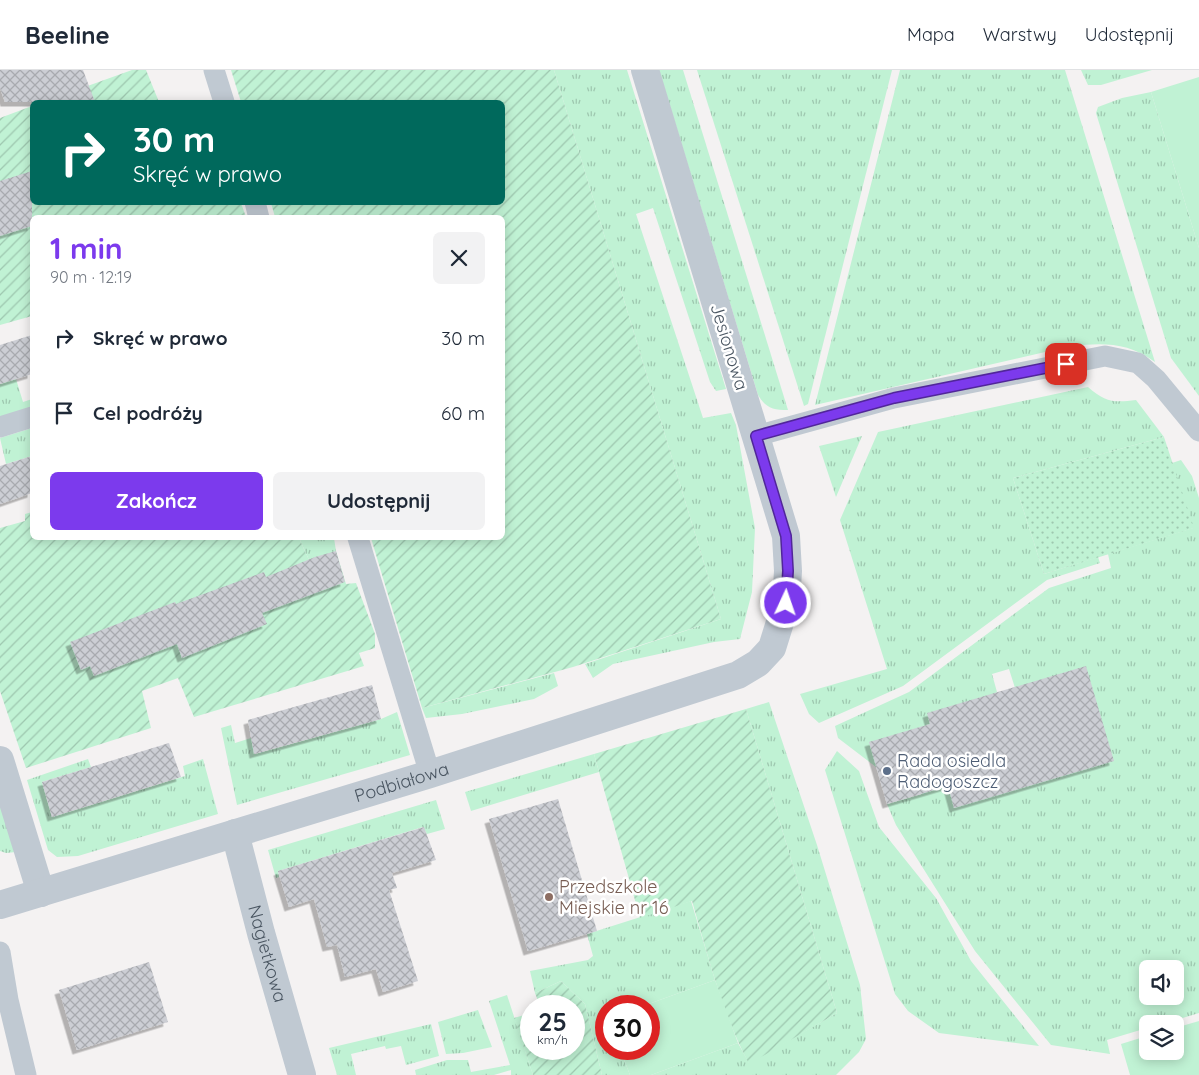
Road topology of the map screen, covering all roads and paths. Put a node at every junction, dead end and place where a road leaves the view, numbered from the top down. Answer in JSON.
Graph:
{"nodes":[{"id":1,"x":214,"y":70,"type":"edge"},
{"id":2,"x":645,"y":70,"type":"edge"},
{"id":3,"x":223,"y":100,"type":"edge"},
{"id":4,"x":30,"y":418,"type":"edge"},
{"id":5,"x":0,"y":427,"type":"edge"},
{"id":6,"x":1199,"y":431,"type":"edge"},
{"id":7,"x":756,"y":436,"type":"junction"},
{"id":8,"x":359,"y":540,"type":"edge"},
{"id":9,"x":779,"y":626,"type":"joint"},
{"id":10,"x":0,"y":760,"type":"edge"},
{"id":11,"x":430,"y":774,"type":"junction"},
{"id":12,"x":235,"y":833,"type":"junction"},
{"id":13,"x":41,"y":893,"type":"junction"},
{"id":14,"x":0,"y":904,"type":"edge"},
{"id":15,"x":0,"y":952,"type":"edge"},
{"id":16,"x":26,"y":1075,"type":"edge"},
{"id":17,"x":302,"y":1075,"type":"edge"}],
"edges":[{"from":1,"to":3,"type":"lane"},
{"from":2,"to":7,"type":"street","name":"Jesionowa"},
{"from":4,"to":5,"type":"lane"},
{"from":6,"to":7,"type":"lane"},
{"from":7,"to":9,"type":"street","name":"Jesionowa"},
{"from":8,"to":11,"type":"lane"},
{"from":9,"to":11,"type":"street","name":"Podbiałowa"},
{"from":10,"to":13,"type":"street"},
{"from":11,"to":12,"type":"street","name":"Podbiałowa"},
{"from":12,"to":13,"type":"street","name":"Podbiałowa"},
{"from":12,"to":17,"type":"street","name":"Nagietkowa"},
{"from":13,"to":14,"type":"street","name":"Podbiałowa"},
{"from":15,"to":16,"type":"lane"}]}
